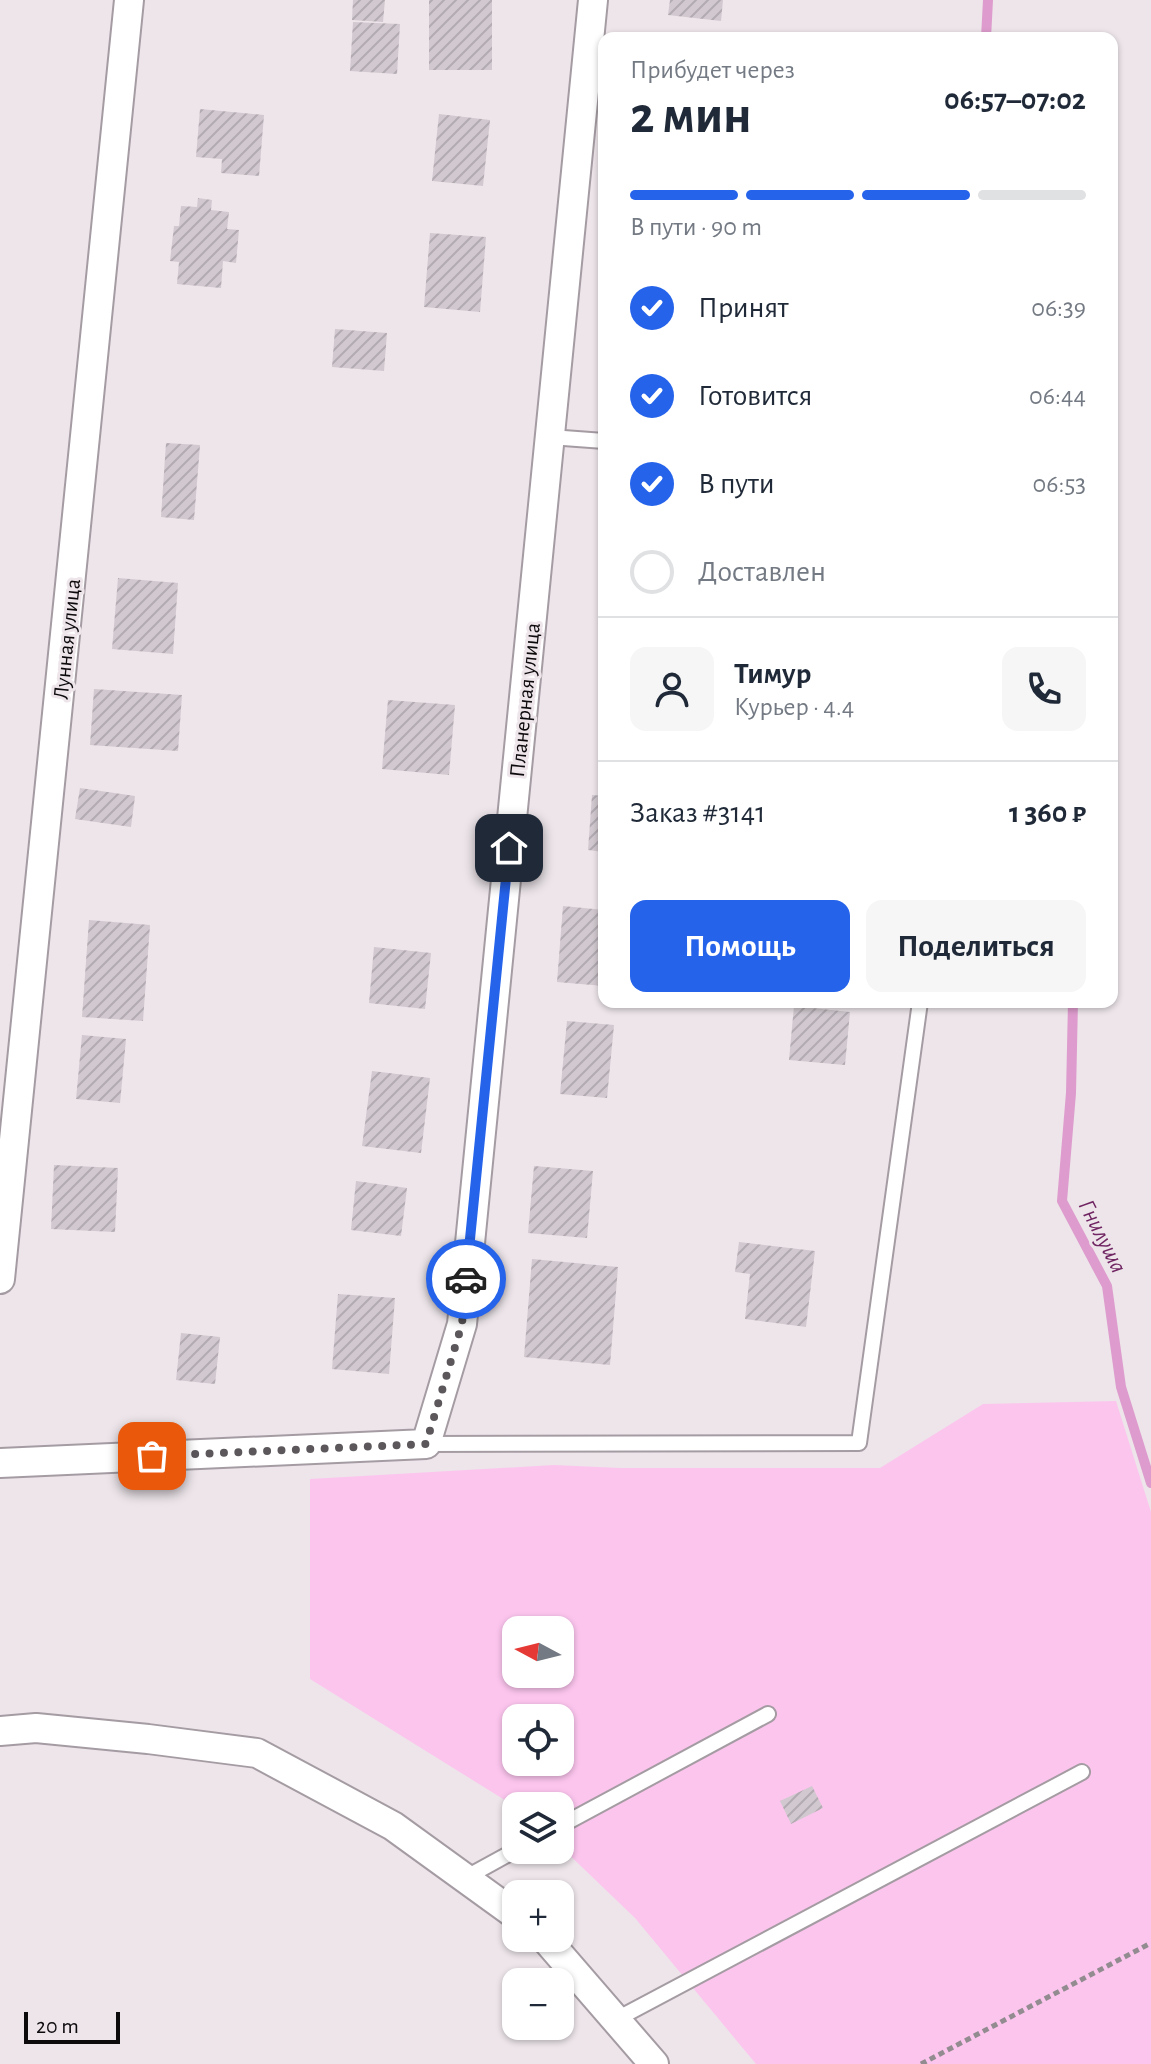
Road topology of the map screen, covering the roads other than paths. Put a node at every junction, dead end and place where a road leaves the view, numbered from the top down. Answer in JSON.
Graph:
{"nodes":[{"id":1,"x":129,"y":0,"type":"edge"},
{"id":2,"x":593,"y":0,"type":"edge"},
{"id":3,"x":550,"y":437,"type":"junction"},
{"id":4,"x":598,"y":441,"type":"edge"},
{"id":5,"x":919,"y":1008,"type":"edge"},
{"id":6,"x":0,"y":1279,"type":"edge"},
{"id":7,"x":426,"y":1444,"type":"junction"},
{"id":8,"x":0,"y":1463,"type":"edge"},
{"id":9,"x":768,"y":1714,"type":"dead end"},
{"id":10,"x":0,"y":1731,"type":"edge"},
{"id":11,"x":1082,"y":1772,"type":"dead end"},
{"id":12,"x":574,"y":1818,"type":"edge"},
{"id":13,"x":502,"y":1858,"type":"edge"},
{"id":14,"x":465,"y":1878,"type":"junction"},
{"id":15,"x":502,"y":1905,"type":"edge"},
{"id":16,"x":557,"y":1952,"type":"edge"},
{"id":17,"x":615,"y":2020,"type":"junction"},
{"id":18,"x":654,"y":2064,"type":"edge"}],
"edges":[{"from":1,"to":6,"type":"street","name":"Лунная улица"},
{"from":2,"to":3,"type":"street","name":"Планерная улица"},
{"from":3,"to":4,"type":"lane"},
{"from":3,"to":7,"type":"street","name":"Планерная улица"},
{"from":5,"to":7,"type":"lane"},
{"from":7,"to":8,"type":"street"},
{"from":9,"to":12,"type":"lane"},
{"from":10,"to":14,"type":"street"},
{"from":11,"to":17,"type":"lane"},
{"from":13,"to":14,"type":"lane"},
{"from":14,"to":15,"type":"street"},
{"from":16,"to":17,"type":"street"},
{"from":17,"to":18,"type":"street"}]}
